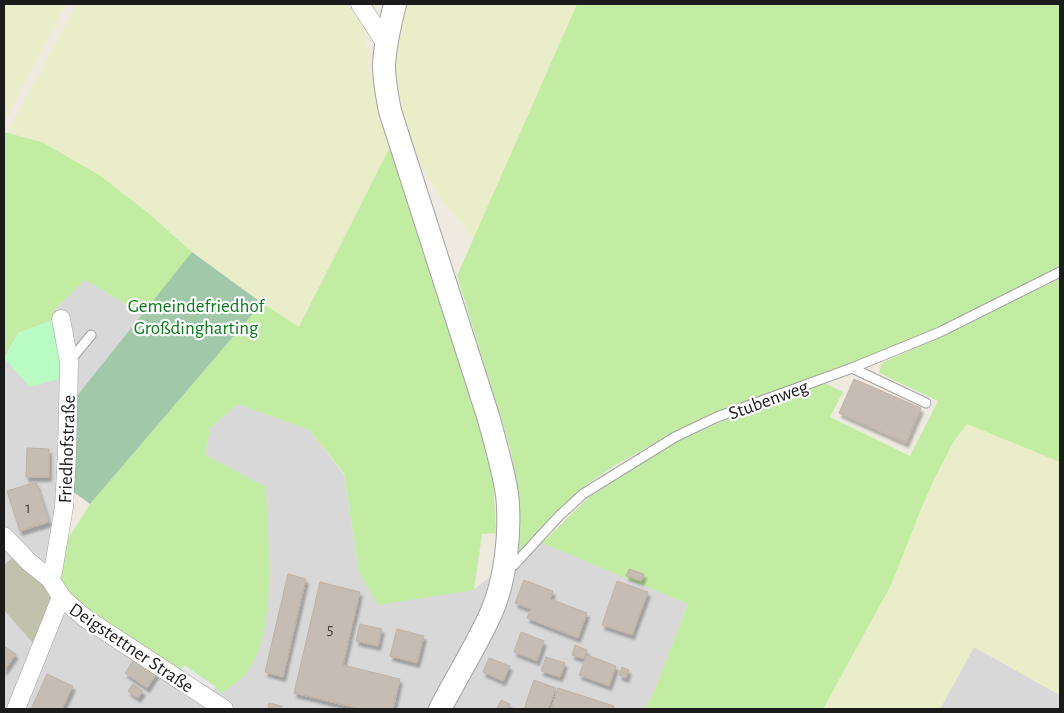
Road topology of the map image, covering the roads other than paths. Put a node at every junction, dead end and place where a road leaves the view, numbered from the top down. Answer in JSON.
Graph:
{"nodes":[{"id":1,"x":360,"y":4,"type":"edge"},
{"id":2,"x":395,"y":4,"type":"edge"},
{"id":3,"x":386,"y":44,"type":"junction"},
{"id":4,"x":1060,"y":272,"type":"edge"},
{"id":5,"x":61,"y":319,"type":"dead end"},
{"id":6,"x":91,"y":335,"type":"dead end"},
{"id":7,"x":69,"y":362,"type":"junction"},
{"id":8,"x":852,"y":368,"type":"junction"},
{"id":9,"x":926,"y":403,"type":"dead end"},
{"id":10,"x":4,"y":536,"type":"edge"},
{"id":11,"x":504,"y":568,"type":"junction"},
{"id":12,"x":50,"y":579,"type":"junction"},
{"id":13,"x":63,"y":599,"type":"junction"},
{"id":14,"x":16,"y":709,"type":"edge"},
{"id":15,"x":224,"y":709,"type":"edge"},
{"id":16,"x":440,"y":709,"type":"edge"}],
"edges":[{"from":1,"to":3,"type":"street"},
{"from":2,"to":3,"type":"street"},
{"from":3,"to":11,"type":"street"},
{"from":4,"to":8,"type":"lane","name":"Stubenweg"},
{"from":5,"to":7,"type":"street","name":"Friedhofstraße"},
{"from":6,"to":7,"type":"lane"},
{"from":7,"to":12,"type":"street","name":"Friedhofstraße"},
{"from":8,"to":9,"type":"lane"},
{"from":8,"to":11,"type":"lane","name":"Stubenweg"},
{"from":10,"to":12,"type":"street","name":"Deigstettner Straße"},
{"from":11,"to":16,"type":"street"},
{"from":12,"to":13,"type":"street","name":"Deigstettner Straße"},
{"from":13,"to":14,"type":"street"},
{"from":13,"to":15,"type":"street","name":"Deigstettner Straße"}]}
